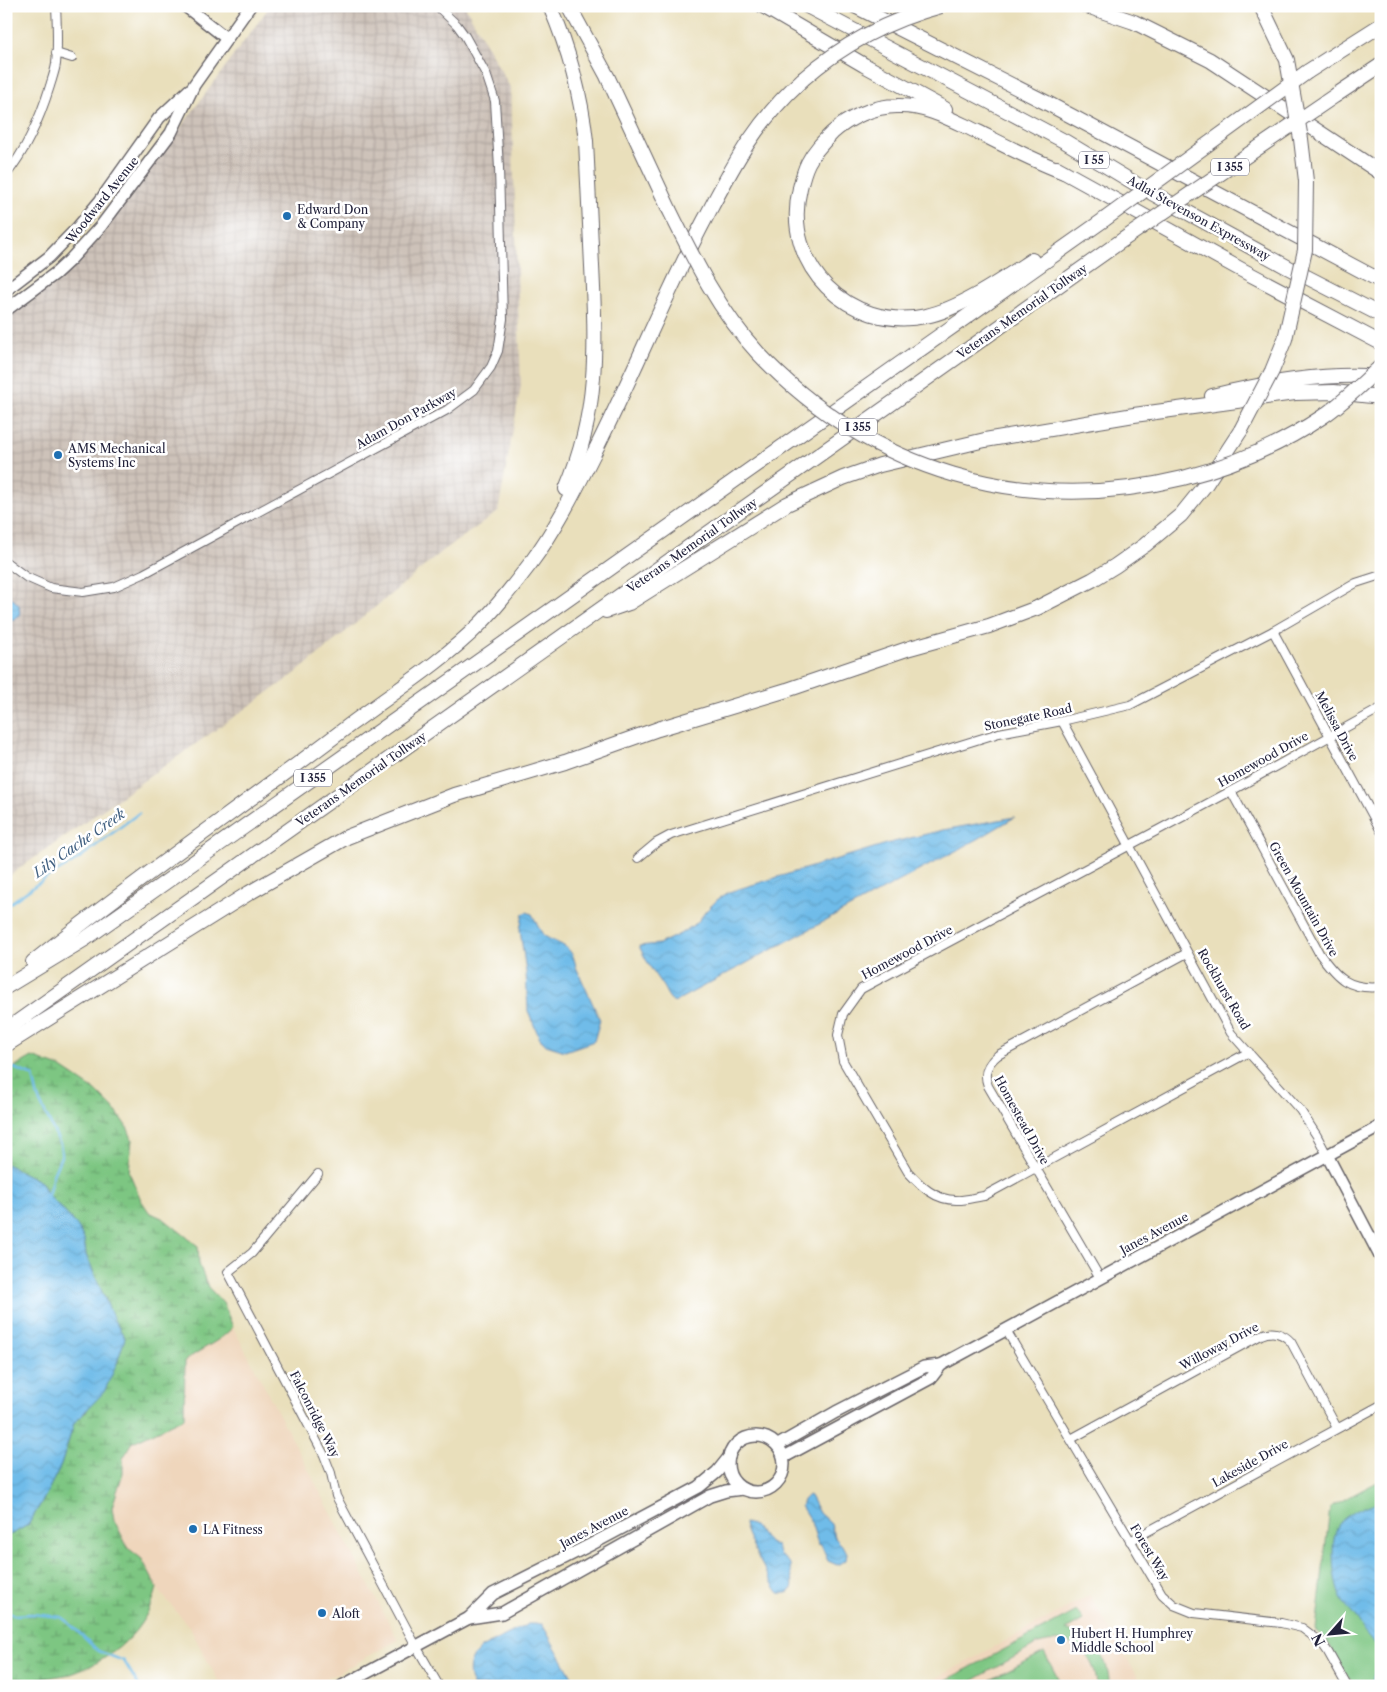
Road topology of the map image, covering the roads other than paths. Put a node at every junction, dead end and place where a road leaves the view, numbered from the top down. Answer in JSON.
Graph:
{"nodes":[{"id":1,"x":56,"y":6,"type":"edge"},
{"id":2,"x":185,"y":6,"type":"edge"},
{"id":3,"x":250,"y":6,"type":"edge"},
{"id":4,"x":437,"y":6,"type":"edge"},
{"id":5,"x":550,"y":6,"type":"edge"},
{"id":6,"x":569,"y":6,"type":"edge"},
{"id":7,"x":763,"y":6,"type":"edge"},
{"id":8,"x":807,"y":6,"type":"edge"},
{"id":9,"x":855,"y":6,"type":"edge"},
{"id":10,"x":941,"y":6,"type":"edge"},
{"id":11,"x":1087,"y":6,"type":"edge"},
{"id":12,"x":1260,"y":6,"type":"edge"},
{"id":13,"x":1381,"y":25,"type":"edge"},
{"id":14,"x":226,"y":38,"type":"junction"},
{"id":15,"x":56,"y":52,"type":"junction"},
{"id":16,"x":72,"y":58,"type":"dead end"},
{"id":17,"x":1381,"y":65,"type":"edge"},
{"id":18,"x":194,"y":85,"type":"junction"},
{"id":19,"x":1064,"y":172,"type":"junction"},
{"id":20,"x":1381,"y":173,"type":"edge"},
{"id":21,"x":6,"y":175,"type":"edge"},
{"id":22,"x":1100,"y":223,"type":"junction"},
{"id":23,"x":1381,"y":281,"type":"edge"},
{"id":24,"x":6,"y":290,"type":"edge"},
{"id":25,"x":6,"y":310,"type":"edge"},
{"id":26,"x":1381,"y":315,"type":"edge"},
{"id":27,"x":1381,"y":342,"type":"edge"},
{"id":28,"x":1381,"y":366,"type":"edge"},
{"id":29,"x":1381,"y":377,"type":"edge"},
{"id":30,"x":1381,"y":397,"type":"edge"},
{"id":31,"x":1134,"y":415,"type":"junction"},
{"id":32,"x":542,"y":548,"type":"junction"},
{"id":33,"x":6,"y":562,"type":"edge"},
{"id":34,"x":1381,"y":575,"type":"edge"},
{"id":35,"x":591,"y":616,"type":"junction"},
{"id":36,"x":1273,"y":631,"type":"junction"},
{"id":37,"x":1381,"y":708,"type":"edge"},
{"id":38,"x":1062,"y":721,"type":"junction"},
{"id":39,"x":1329,"y":735,"type":"junction"},
{"id":40,"x":1231,"y":791,"type":"junction"},
{"id":41,"x":1381,"y":832,"type":"edge"},
{"id":42,"x":1128,"y":845,"type":"junction"},
{"id":43,"x":638,"y":858,"type":"dead end"},
{"id":44,"x":1187,"y":952,"type":"junction"},
{"id":45,"x":6,"y":986,"type":"edge"},
{"id":46,"x":1381,"y":988,"type":"edge"},
{"id":47,"x":6,"y":1030,"type":"edge"},
{"id":48,"x":6,"y":1045,"type":"edge"},
{"id":49,"x":1248,"y":1052,"type":"junction"},
{"id":50,"x":1381,"y":1126,"type":"edge"},
{"id":51,"x":1327,"y":1155,"type":"junction"},
{"id":52,"x":1036,"y":1168,"type":"junction"},
{"id":53,"x":318,"y":1174,"type":"dead end"},
{"id":54,"x":1381,"y":1258,"type":"edge"},
{"id":55,"x":1100,"y":1278,"type":"junction"},
{"id":56,"x":1006,"y":1330,"type":"junction"},
{"id":57,"x":941,"y":1365,"type":"junction"},
{"id":58,"x":1381,"y":1405,"type":"edge"},
{"id":59,"x":1337,"y":1428,"type":"junction"},
{"id":60,"x":1070,"y":1439,"type":"junction"},
{"id":61,"x":778,"y":1446,"type":"junction"},
{"id":62,"x":729,"y":1457,"type":"junction"},
{"id":63,"x":784,"y":1457,"type":"junction"},
{"id":64,"x":743,"y":1489,"type":"junction"},
{"id":65,"x":1130,"y":1541,"type":"junction"},
{"id":66,"x":469,"y":1618,"type":"junction"},
{"id":67,"x":416,"y":1646,"type":"junction"},
{"id":68,"x":342,"y":1686,"type":"edge"},
{"id":69,"x":439,"y":1686,"type":"edge"},
{"id":70,"x":1347,"y":1686,"type":"edge"}],
"edges":[{"from":1,"to":15,"type":"street"},
{"from":2,"to":14,"type":"street"},
{"from":3,"to":14,"type":"street","name":"Woodward Avenue"},
{"from":4,"to":33,"type":"street","name":"Adam Don Parkway"},
{"from":5,"to":32,"type":"highway"},
{"from":6,"to":28,"type":"highway","bridge":true},
{"from":7,"to":19,"type":"highway"},
{"from":8,"to":26,"type":"highway","name":"Adlai Stevenson Expressway","number":"I 55"},
{"from":9,"to":23,"type":"highway","number":"I 55"},
{"from":10,"to":32,"type":"highway","bridge":true},
{"from":11,"to":20,"type":"highway"},
{"from":12,"to":48,"type":"highway","bridge":true},
{"from":13,"to":22,"type":"highway","number":"I 355","bridge":true},
{"from":14,"to":18,"type":"street","name":"Woodward Avenue"},
{"from":15,"to":16,"type":"street"},
{"from":15,"to":21,"type":"street"},
{"from":17,"to":35,"type":"highway","name":"Veterans Memorial Tollway","number":"I 355","bridge":true},
{"from":18,"to":24,"type":"street","name":"Woodward Avenue"},
{"from":18,"to":25,"type":"street","name":"Woodward Avenue"},
{"from":19,"to":22,"type":"highway"},
{"from":19,"to":27,"type":"highway"},
{"from":22,"to":45,"type":"highway","number":"I 355"},
{"from":29,"to":31,"type":"highway"},
{"from":30,"to":31,"type":"highway"},
{"from":31,"to":35,"type":"highway"},
{"from":32,"to":45,"type":"highway"},
{"from":34,"to":36,"type":"street","name":"Stonegate Road"},
{"from":35,"to":47,"type":"highway","name":"Veterans Memorial Tollway","number":"I 355"},
{"from":36,"to":38,"type":"street","name":"Stonegate Road"},
{"from":36,"to":39,"type":"street","name":"Melissa Drive"},
{"from":37,"to":39,"type":"street","name":"Homewood Drive"},
{"from":38,"to":42,"type":"street","name":"Rockhurst Road"},
{"from":38,"to":43,"type":"street","name":"Stonegate Road"},
{"from":39,"to":40,"type":"street","name":"Homewood Drive"},
{"from":39,"to":41,"type":"street","name":"Melissa Drive"},
{"from":40,"to":42,"type":"street","name":"Homewood Drive"},
{"from":40,"to":46,"type":"street","name":"Green Mountain Drive"},
{"from":42,"to":44,"type":"street","name":"Rockhurst Road"},
{"from":42,"to":52,"type":"street","name":"Homewood Drive"},
{"from":44,"to":49,"type":"street","name":"Rockhurst Road"},
{"from":44,"to":52,"type":"street","name":"Homestead Drive"},
{"from":49,"to":51,"type":"street","name":"Rockhurst Road"},
{"from":49,"to":52,"type":"street","name":"Homewood Drive"},
{"from":50,"to":51,"type":"street","name":"Janes Avenue"},
{"from":51,"to":54,"type":"street","name":"Rockhurst Road"},
{"from":51,"to":55,"type":"street","name":"Janes Avenue"},
{"from":52,"to":55,"type":"street","name":"Homestead Drive"},
{"from":53,"to":67,"type":"street","name":"Falconridge Way"},
{"from":55,"to":56,"type":"street","name":"Janes Avenue"},
{"from":56,"to":57,"type":"street","name":"Janes Avenue"},
{"from":56,"to":60,"type":"street","name":"Forest Way"},
{"from":57,"to":61,"type":"street","name":"Janes Avenue"},
{"from":57,"to":63,"type":"street","name":"Janes Avenue"},
{"from":58,"to":59,"type":"street","name":"Lakeside Drive"},
{"from":59,"to":60,"type":"street","name":"Willoway Drive"},
{"from":59,"to":65,"type":"street","name":"Lakeside Drive"},
{"from":60,"to":65,"type":"street","name":"Forest Way"},
{"from":61,"to":62,"type":"street","name":"Janes Avenue"},
{"from":61,"to":63,"type":"street"},
{"from":62,"to":64,"type":"street"},
{"from":62,"to":66,"type":"street","name":"Janes Avenue"},
{"from":63,"to":64,"type":"street","name":"Janes Avenue"},
{"from":64,"to":66,"type":"street","name":"Janes Avenue"},
{"from":65,"to":70,"type":"street","name":"Forest Way"},
{"from":66,"to":67,"type":"street","name":"Janes Avenue"},
{"from":67,"to":68,"type":"street","name":"Janes Avenue"},
{"from":67,"to":69,"type":"street","name":"Falconridge Way"}]}
